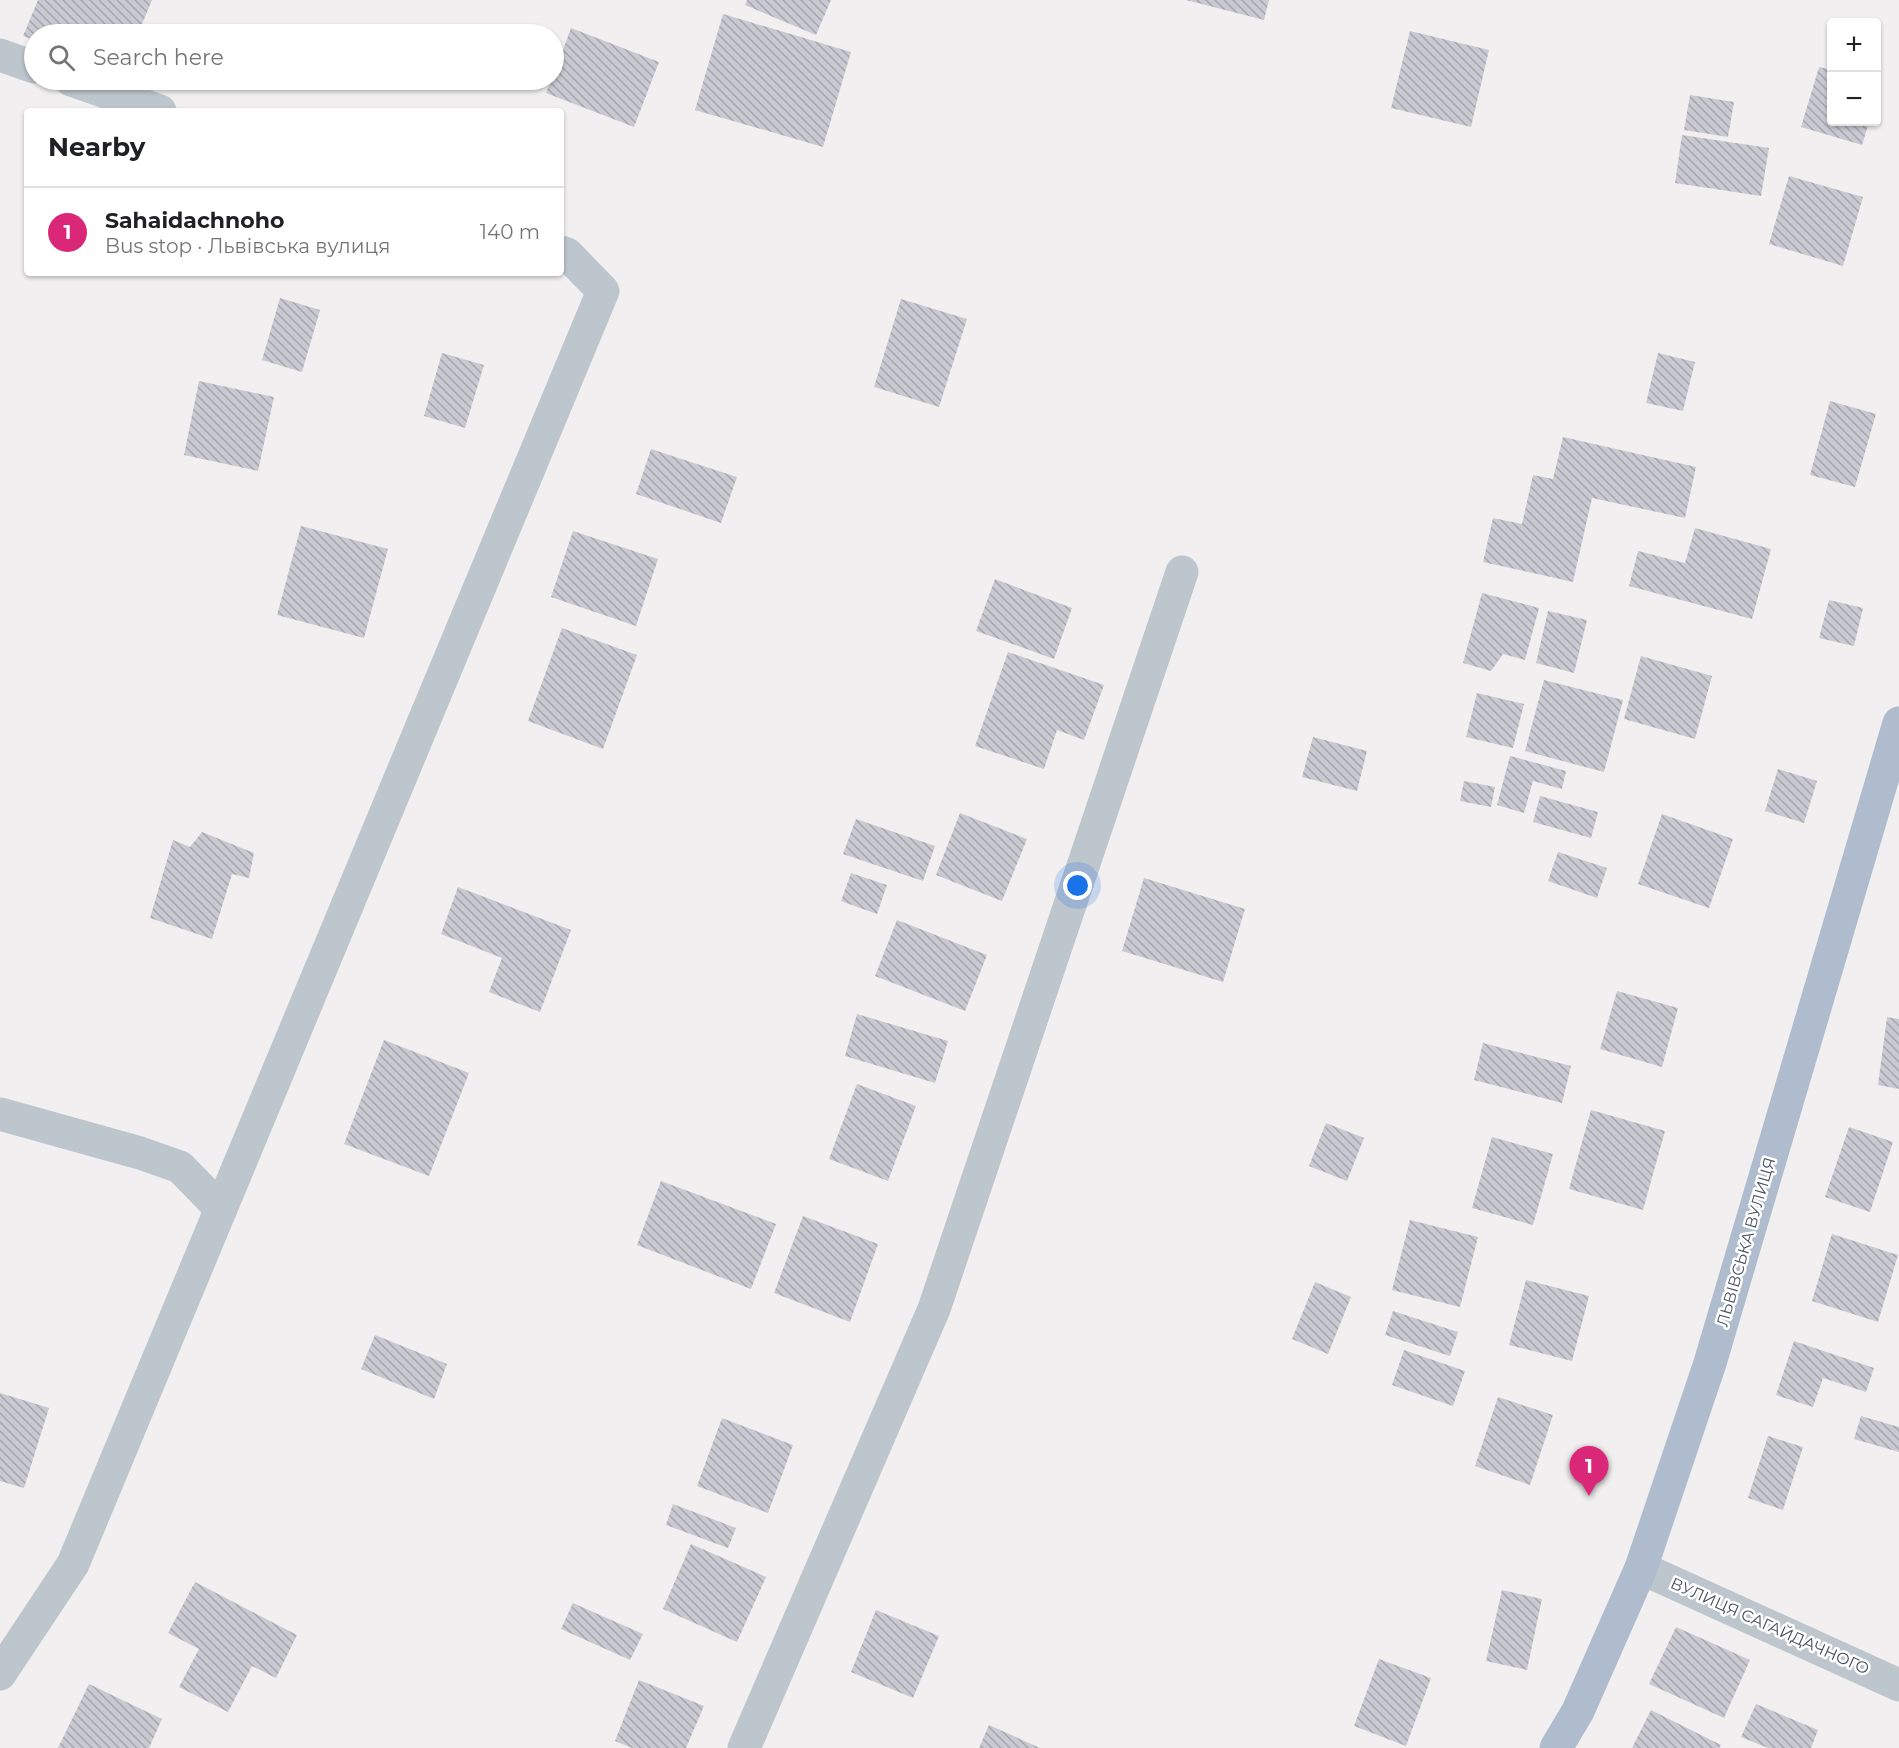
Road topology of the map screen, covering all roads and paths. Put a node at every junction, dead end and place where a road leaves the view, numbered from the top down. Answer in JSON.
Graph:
{"nodes":[{"id":1,"x":0,"y":55,"type":"edge"},
{"id":2,"x":24,"y":63,"type":"edge"},
{"id":3,"x":100,"y":90,"type":"edge"},
{"id":4,"x":151,"y":108,"type":"edge"},
{"id":5,"x":564,"y":253,"type":"edge"},
{"id":6,"x":1182,"y":572,"type":"dead end"},
{"id":7,"x":1899,"y":723,"type":"edge"},
{"id":8,"x":0,"y":1114,"type":"edge"},
{"id":9,"x":221,"y":1209,"type":"junction"},
{"id":10,"x":1641,"y":1568,"type":"junction"},
{"id":11,"x":0,"y":1674,"type":"edge"},
{"id":12,"x":1899,"y":1685,"type":"edge"},
{"id":13,"x":744,"y":1748,"type":"edge"},
{"id":14,"x":1557,"y":1748,"type":"edge"}],
"edges":[{"from":1,"to":2,"type":"street"},
{"from":3,"to":4,"type":"street"},
{"from":5,"to":9,"type":"street"},
{"from":6,"to":13,"type":"street"},
{"from":7,"to":10,"type":"main road","name":"ЛЬВІВСЬКА ВУЛИЦЯ"},
{"from":8,"to":9,"type":"street"},
{"from":9,"to":11,"type":"street"},
{"from":10,"to":12,"type":"street","name":"ВУЛИЦЯ САГАЙДАЧНОГО"},
{"from":10,"to":14,"type":"main road","name":"ЛЬВІВСЬКА ВУЛИЦЯ"}]}
